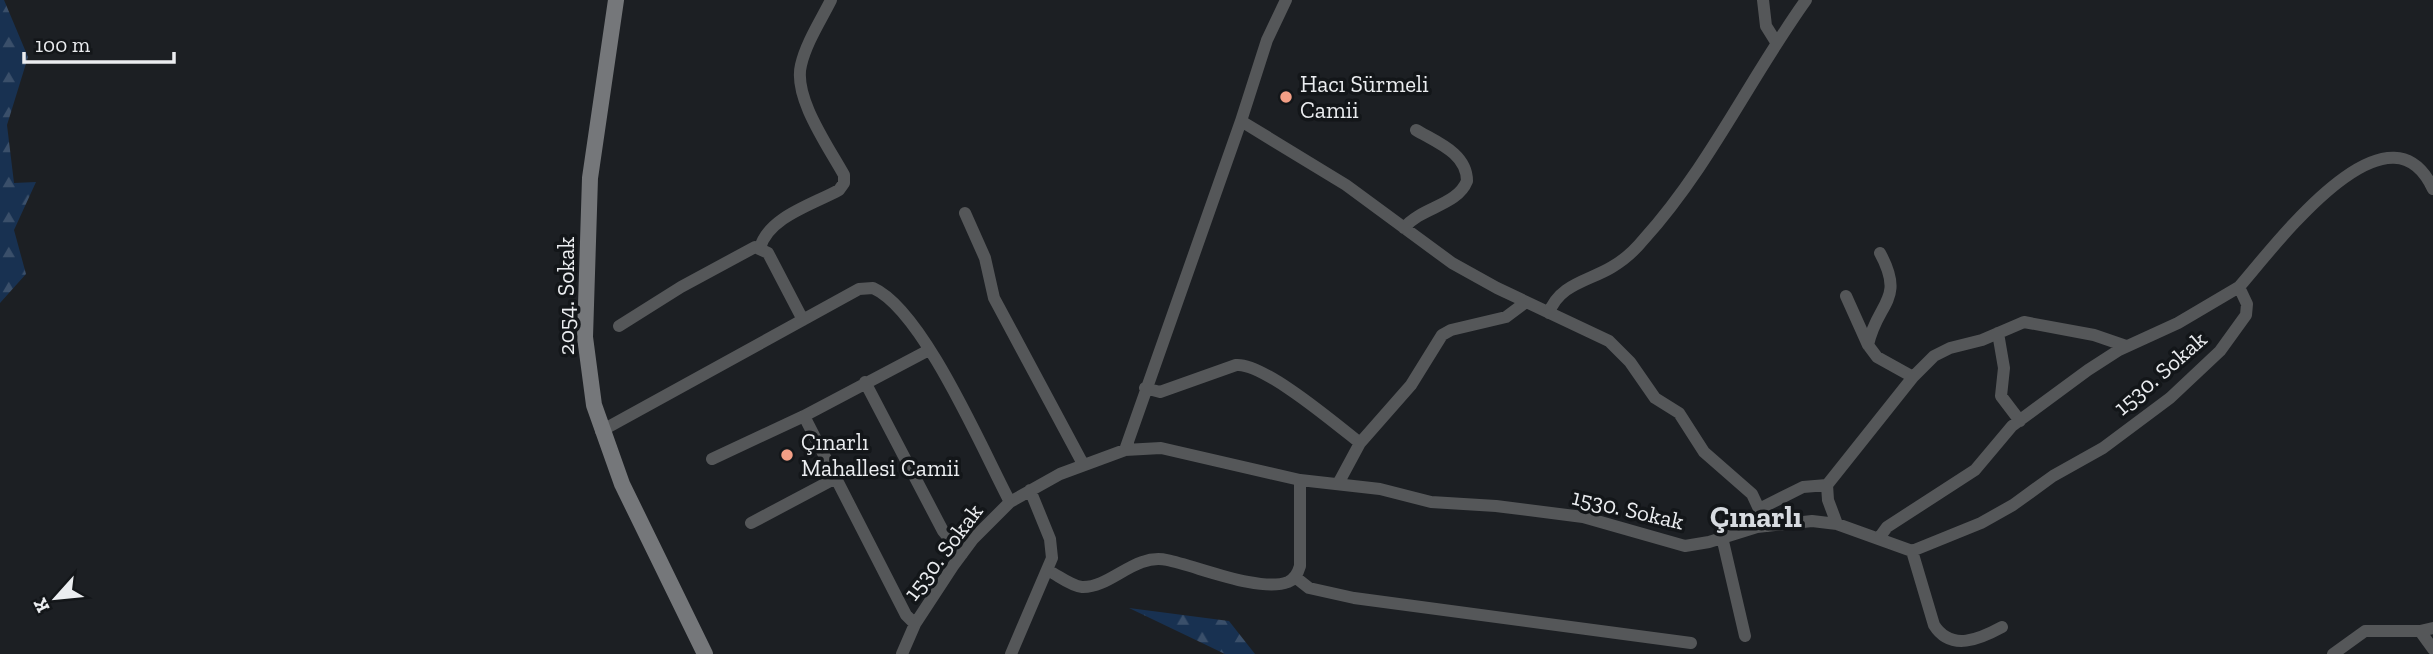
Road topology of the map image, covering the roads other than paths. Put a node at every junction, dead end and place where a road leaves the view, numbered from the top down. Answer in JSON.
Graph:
{"nodes":[{"id":1,"x":616,"y":0,"type":"edge"},
{"id":2,"x":831,"y":0,"type":"edge"},
{"id":3,"x":1286,"y":0,"type":"edge"},
{"id":4,"x":1762,"y":0,"type":"edge"},
{"id":5,"x":1806,"y":0,"type":"edge"},
{"id":6,"x":1776,"y":42,"type":"junction"},
{"id":7,"x":1241,"y":121,"type":"junction"},
{"id":8,"x":1416,"y":130,"type":"dead end"},
{"id":9,"x":2431,"y":180,"type":"edge"},
{"id":10,"x":965,"y":213,"type":"dead end"},
{"id":11,"x":1404,"y":228,"type":"junction"},
{"id":12,"x":760,"y":248,"type":"junction"},
{"id":13,"x":1880,"y":253,"type":"dead end"},
{"id":14,"x":2239,"y":287,"type":"junction"},
{"id":15,"x":1846,"y":296,"type":"dead end"},
{"id":16,"x":1527,"y":302,"type":"junction"},
{"id":17,"x":1549,"y":313,"type":"junction"},
{"id":18,"x":803,"y":320,"type":"junction"},
{"id":19,"x":619,"y":326,"type":"dead end"},
{"id":20,"x":1998,"y":334,"type":"junction"},
{"id":21,"x":1868,"y":345,"type":"junction"},
{"id":22,"x":2126,"y":346,"type":"junction"},
{"id":23,"x":929,"y":350,"type":"junction"},
{"id":24,"x":1913,"y":377,"type":"junction"},
{"id":25,"x":865,"y":382,"type":"junction"},
{"id":26,"x":1145,"y":388,"type":"junction"},
{"id":27,"x":804,"y":416,"type":"junction"},
{"id":28,"x":2020,"y":421,"type":"junction"},
{"id":29,"x":601,"y":431,"type":"junction"},
{"id":30,"x":1360,"y":443,"type":"junction"},
{"id":31,"x":1125,"y":450,"type":"junction"},
{"id":32,"x":712,"y":459,"type":"dead end"},
{"id":33,"x":1083,"y":464,"type":"junction"},
{"id":34,"x":834,"y":479,"type":"junction"},
{"id":35,"x":1300,"y":480,"type":"junction"},
{"id":36,"x":1339,"y":482,"type":"junction"},
{"id":37,"x":1826,"y":485,"type":"junction"},
{"id":38,"x":1030,"y":490,"type":"junction"},
{"id":39,"x":1010,"y":502,"type":"junction"},
{"id":40,"x":1759,"y":509,"type":"junction"},
{"id":41,"x":751,"y":523,"type":"dead end"},
{"id":42,"x":1837,"y":524,"type":"junction"},
{"id":43,"x":1767,"y":526,"type":"junction"},
{"id":44,"x":1722,"y":537,"type":"junction"},
{"id":45,"x":1879,"y":538,"type":"junction"},
{"id":46,"x":1912,"y":551,"type":"junction"},
{"id":47,"x":962,"y":554,"type":"junction"},
{"id":48,"x":1049,"y":570,"type":"junction"},
{"id":49,"x":1295,"y":577,"type":"junction"},
{"id":50,"x":915,"y":624,"type":"junction"},
{"id":51,"x":2002,"y":627,"type":"dead end"},
{"id":52,"x":2433,"y":628,"type":"edge"},
{"id":53,"x":2420,"y":631,"type":"junction"},
{"id":54,"x":1745,"y":636,"type":"dead end"},
{"id":55,"x":1690,"y":643,"type":"dead end"},
{"id":56,"x":2433,"y":649,"type":"edge"},
{"id":57,"x":705,"y":654,"type":"edge"},
{"id":58,"x":902,"y":654,"type":"edge"},
{"id":59,"x":1011,"y":654,"type":"edge"},
{"id":60,"x":2333,"y":654,"type":"edge"}],
"edges":[{"from":1,"to":29,"type":"main road","name":"2054. Sokak"},
{"from":2,"to":12,"type":"street"},
{"from":3,"to":7,"type":"street"},
{"from":4,"to":6,"type":"street"},
{"from":5,"to":6,"type":"street"},
{"from":6,"to":17,"type":"street"},
{"from":7,"to":11,"type":"street"},
{"from":7,"to":26,"type":"street"},
{"from":8,"to":11,"type":"street"},
{"from":9,"to":14,"type":"street"},
{"from":10,"to":33,"type":"street"},
{"from":11,"to":16,"type":"street"},
{"from":12,"to":18,"type":"street"},
{"from":12,"to":19,"type":"street"},
{"from":13,"to":21,"type":"street"},
{"from":14,"to":22,"type":"street"},
{"from":14,"to":46,"type":"street","name":"1530. Sokak"},
{"from":15,"to":21,"type":"street"},
{"from":16,"to":17,"type":"street"},
{"from":16,"to":30,"type":"street"},
{"from":17,"to":40,"type":"street"},
{"from":18,"to":23,"type":"street"},
{"from":18,"to":29,"type":"street"},
{"from":20,"to":22,"type":"street"},
{"from":20,"to":24,"type":"street"},
{"from":20,"to":28,"type":"street"},
{"from":21,"to":24,"type":"street"},
{"from":22,"to":28,"type":"street"},
{"from":23,"to":25,"type":"street"},
{"from":23,"to":39,"type":"street"},
{"from":24,"to":37,"type":"street"},
{"from":25,"to":27,"type":"street"},
{"from":25,"to":47,"type":"street"},
{"from":26,"to":30,"type":"street"},
{"from":26,"to":31,"type":"street"},
{"from":27,"to":32,"type":"street"},
{"from":27,"to":34,"type":"street"},
{"from":28,"to":45,"type":"street"},
{"from":29,"to":57,"type":"main road","name":"2054. Sokak"},
{"from":30,"to":36,"type":"street"},
{"from":31,"to":33,"type":"street","name":"1530. Sokak"},
{"from":31,"to":35,"type":"street","name":"1530. Sokak"},
{"from":33,"to":38,"type":"street","name":"1530. Sokak"},
{"from":34,"to":41,"type":"street"},
{"from":34,"to":50,"type":"street"},
{"from":35,"to":36,"type":"street","name":"1530. Sokak"},
{"from":35,"to":49,"type":"street"},
{"from":36,"to":44,"type":"street","name":"1530. Sokak"},
{"from":37,"to":40,"type":"street"},
{"from":37,"to":42,"type":"street"},
{"from":38,"to":39,"type":"street","name":"1530. Sokak"},
{"from":38,"to":48,"type":"street"},
{"from":39,"to":47,"type":"street","name":"1530. Sokak"},
{"from":40,"to":43,"type":"street"},
{"from":42,"to":43,"type":"street","name":"1530. Sokak"},
{"from":42,"to":45,"type":"street","name":"1530. Sokak"},
{"from":43,"to":44,"type":"street","name":"1530. Sokak"},
{"from":44,"to":54,"type":"street"},
{"from":45,"to":46,"type":"street","name":"1530. Sokak"},
{"from":46,"to":51,"type":"street"},
{"from":47,"to":50,"type":"street","name":"1530. Sokak"},
{"from":48,"to":49,"type":"street"},
{"from":48,"to":59,"type":"street"},
{"from":49,"to":55,"type":"street"},
{"from":50,"to":58,"type":"street","name":"1530. Sokak"},
{"from":52,"to":53,"type":"street"},
{"from":53,"to":56,"type":"street"},
{"from":53,"to":60,"type":"street"}]}
